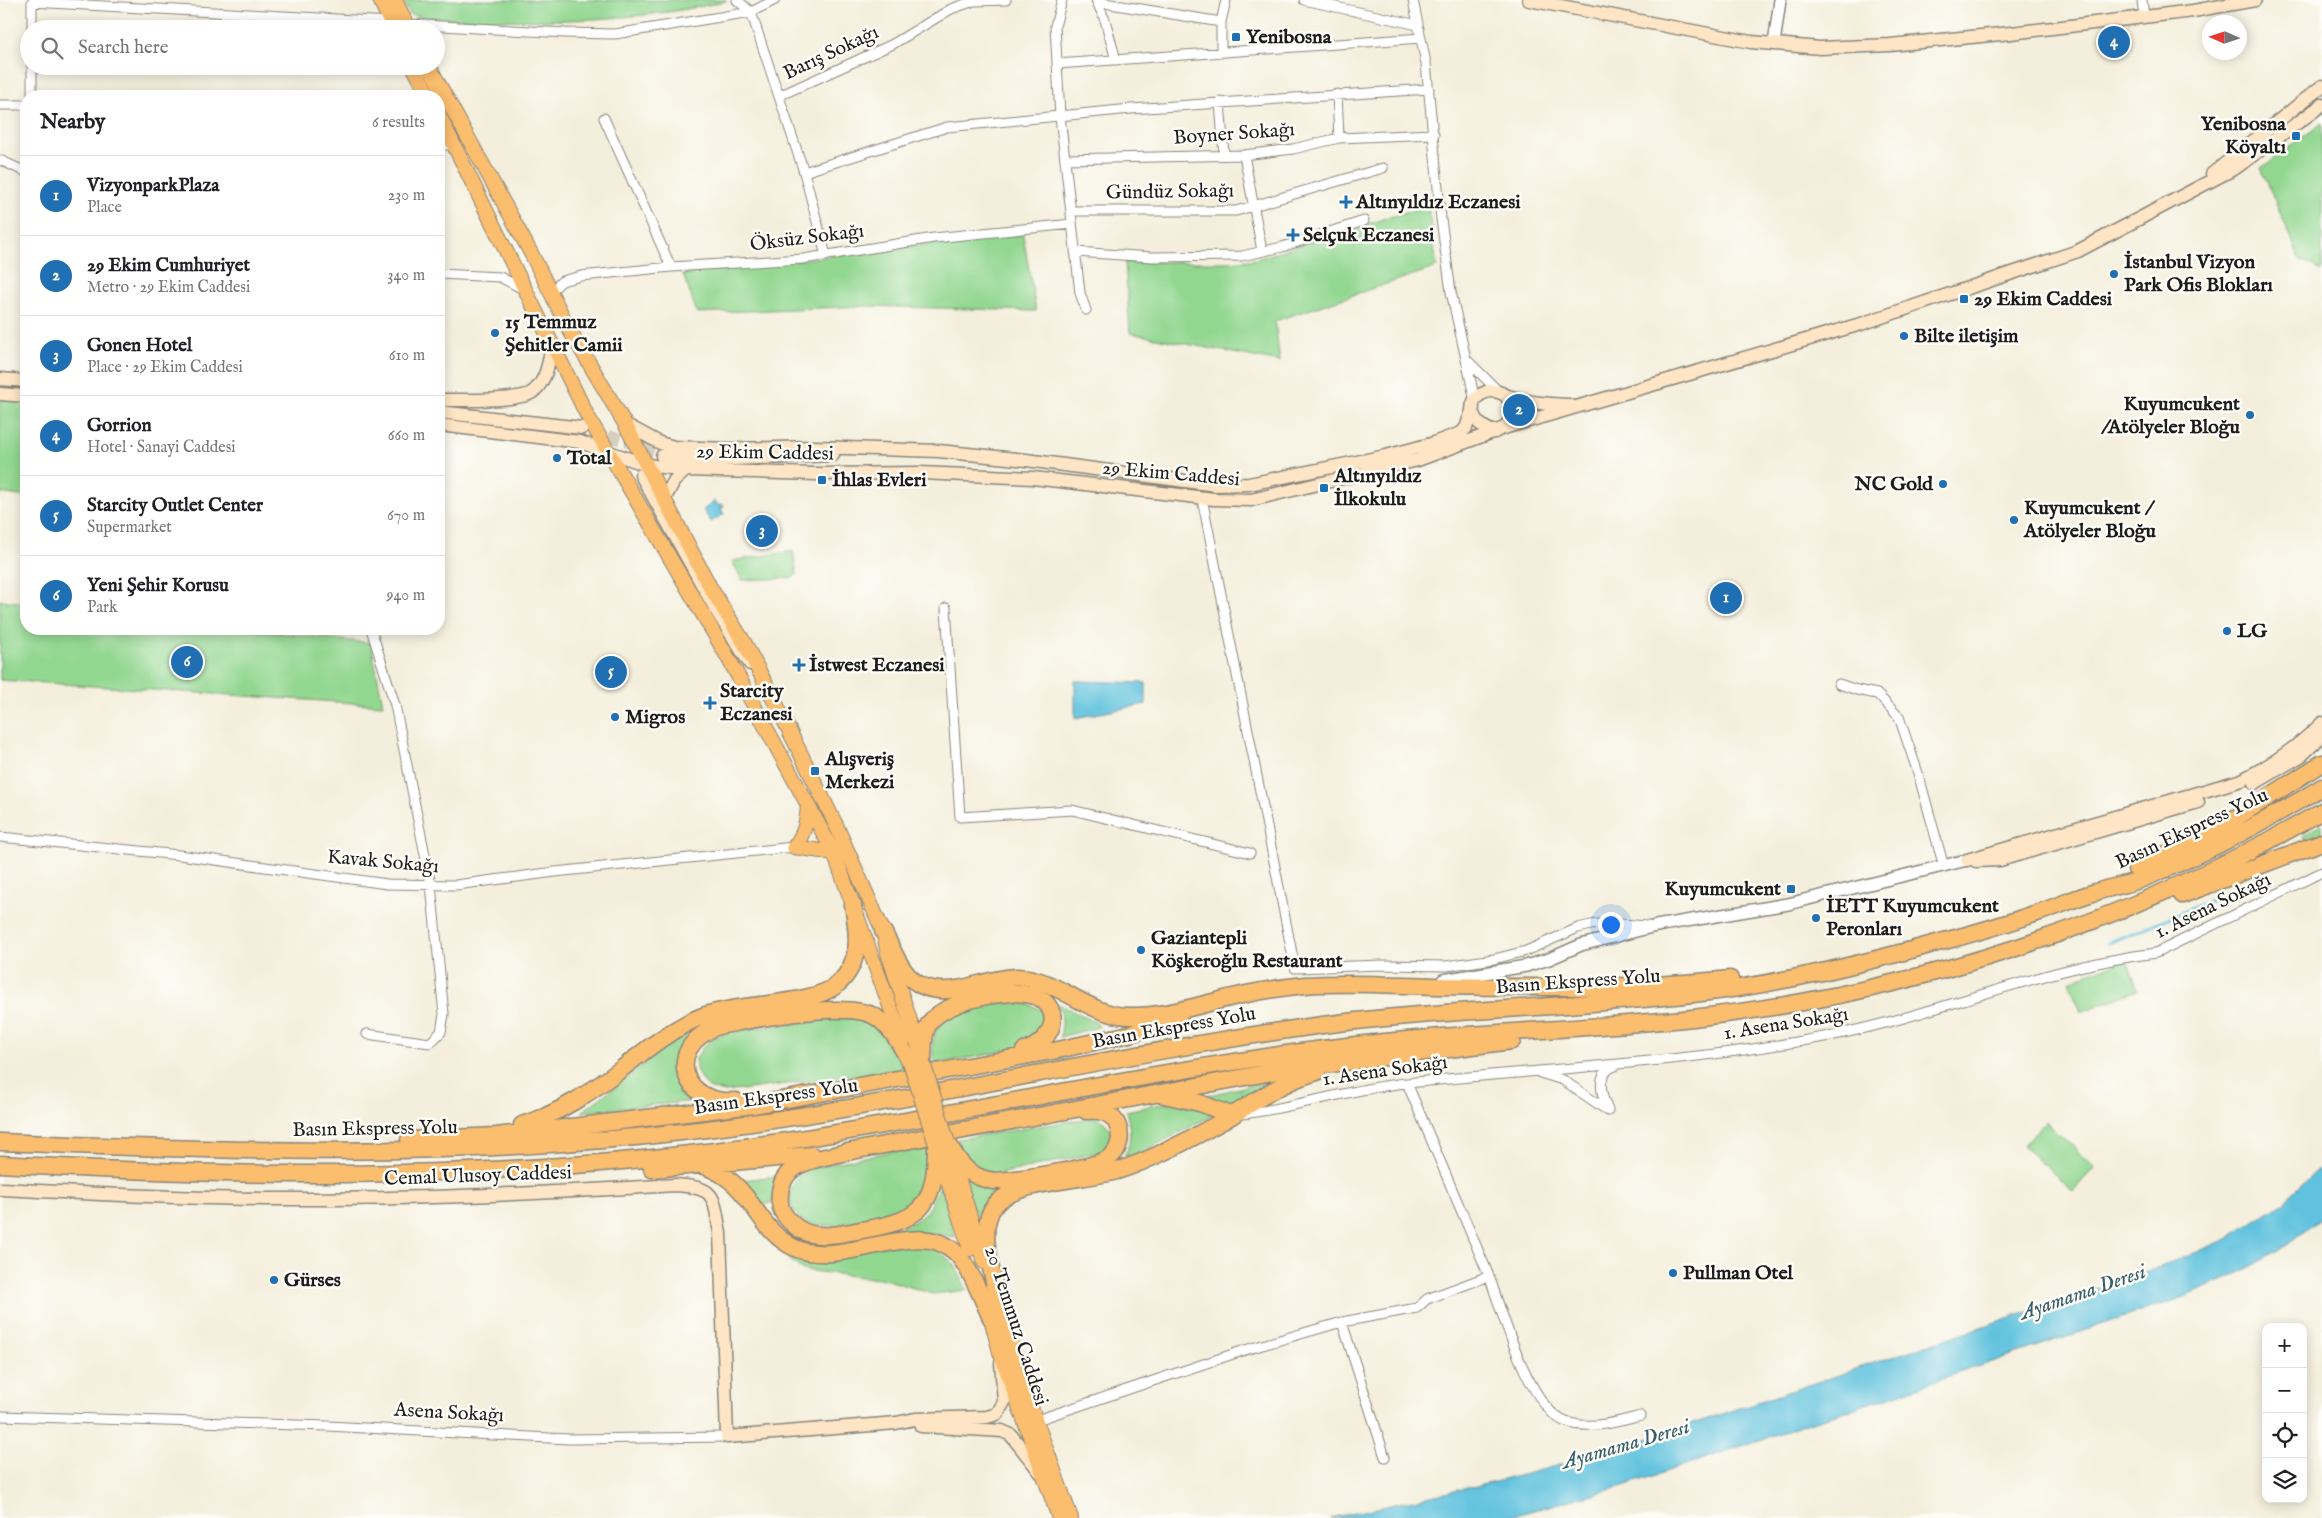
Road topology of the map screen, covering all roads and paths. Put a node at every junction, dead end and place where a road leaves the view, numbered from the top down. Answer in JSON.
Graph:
{"nodes":[{"id":1,"x":380,"y":0,"type":"edge"},
{"id":2,"x":395,"y":0,"type":"edge"},
{"id":3,"x":737,"y":0,"type":"edge"},
{"id":4,"x":775,"y":0,"type":"edge"},
{"id":5,"x":1006,"y":0,"type":"edge"},
{"id":6,"x":1062,"y":0,"type":"edge"},
{"id":7,"x":1226,"y":0,"type":"edge"},
{"id":8,"x":1304,"y":0,"type":"edge"},
{"id":9,"x":1413,"y":0,"type":"edge"},
{"id":10,"x":1530,"y":0,"type":"edge"},
{"id":11,"x":1780,"y":0,"type":"edge"},
{"id":12,"x":2142,"y":0,"type":"edge"},
{"id":13,"x":2255,"y":0,"type":"edge"},
{"id":14,"x":1097,"y":1,"type":"edge"},
{"id":15,"x":751,"y":12,"type":"junction"},
{"id":16,"x":2144,"y":17,"type":"junction"},
{"id":17,"x":32,"y":20,"type":"edge"},
{"id":18,"x":308,"y":20,"type":"edge"},
{"id":19,"x":395,"y":20,"type":"edge"},
{"id":20,"x":399,"y":20,"type":"edge"},
{"id":21,"x":1221,"y":22,"type":"junction"},
{"id":22,"x":1418,"y":25,"type":"junction"},
{"id":23,"x":445,"y":28,"type":"edge"},
{"id":24,"x":1421,"y":38,"type":"junction"},
{"id":25,"x":1774,"y":44,"type":"junction"},
{"id":26,"x":1221,"y":53,"type":"junction"},
{"id":27,"x":1116,"y":60,"type":"junction"},
{"id":28,"x":1058,"y":64,"type":"junction"},
{"id":29,"x":32,"y":75,"type":"edge"},
{"id":30,"x":418,"y":75,"type":"edge"},
{"id":31,"x":434,"y":75,"type":"edge"},
{"id":32,"x":2322,"y":86,"type":"edge"},
{"id":33,"x":1429,"y":89,"type":"junction"},
{"id":34,"x":32,"y":90,"type":"edge"},
{"id":35,"x":426,"y":90,"type":"edge"},
{"id":36,"x":442,"y":90,"type":"edge"},
{"id":37,"x":1337,"y":94,"type":"junction"},
{"id":38,"x":445,"y":96,"type":"edge"},
{"id":39,"x":779,"y":96,"type":"junction"},
{"id":40,"x":1220,"y":102,"type":"junction"},
{"id":41,"x":2322,"y":104,"type":"edge"},
{"id":42,"x":0,"y":105,"type":"edge"},
{"id":43,"x":20,"y":105,"type":"edge"},
{"id":44,"x":1060,"y":116,"type":"junction"},
{"id":45,"x":604,"y":118,"type":"dead end"},
{"id":46,"x":445,"y":127,"type":"edge"},
{"id":47,"x":1434,"y":134,"type":"junction"},
{"id":48,"x":1339,"y":138,"type":"junction"},
{"id":49,"x":445,"y":145,"type":"edge"},
{"id":50,"x":455,"y":146,"type":"junction"},
{"id":51,"x":1224,"y":155,"type":"junction"},
{"id":52,"x":1244,"y":155,"type":"junction"},
{"id":53,"x":1065,"y":159,"type":"junction"},
{"id":54,"x":0,"y":160,"type":"edge"},
{"id":55,"x":1383,"y":168,"type":"dead end"},
{"id":56,"x":20,"y":169,"type":"edge"},
{"id":57,"x":804,"y":172,"type":"junction"},
{"id":58,"x":2199,"y":185,"type":"junction"},
{"id":59,"x":1254,"y":206,"type":"junction"},
{"id":60,"x":1071,"y":211,"type":"junction"},
{"id":61,"x":1364,"y":221,"type":"dead end"},
{"id":62,"x":1072,"y":224,"type":"junction"},
{"id":63,"x":1262,"y":251,"type":"junction"},
{"id":64,"x":1075,"y":252,"type":"junction"},
{"id":65,"x":826,"y":256,"type":"junction"},
{"id":66,"x":513,"y":266,"type":"junction"},
{"id":67,"x":671,"y":267,"type":"junction"},
{"id":68,"x":445,"y":274,"type":"edge"},
{"id":69,"x":500,"y":277,"type":"junction"},
{"id":70,"x":526,"y":291,"type":"junction"},
{"id":71,"x":550,"y":292,"type":"junction"},
{"id":72,"x":1086,"y":310,"type":"dead end"},
{"id":73,"x":552,"y":345,"type":"junction"},
{"id":74,"x":1466,"y":359,"type":"junction"},
{"id":75,"x":0,"y":379,"type":"edge"},
{"id":76,"x":20,"y":381,"type":"edge"},
{"id":77,"x":1502,"y":393,"type":"junction"},
{"id":78,"x":0,"y":394,"type":"edge"},
{"id":79,"x":20,"y":396,"type":"edge"},
{"id":80,"x":445,"y":400,"type":"edge"},
{"id":81,"x":1474,"y":405,"type":"junction"},
{"id":82,"x":1582,"y":405,"type":"junction"},
{"id":83,"x":445,"y":413,"type":"edge"},
{"id":84,"x":625,"y":424,"type":"junction"},
{"id":85,"x":445,"y":426,"type":"edge"},
{"id":86,"x":582,"y":428,"type":"tunnel mouth"},
{"id":87,"x":1500,"y":430,"type":"junction"},
{"id":88,"x":895,"y":450,"type":"junction"},
{"id":89,"x":607,"y":452,"type":"junction"},
{"id":90,"x":662,"y":456,"type":"tunnel mouth"},
{"id":91,"x":644,"y":470,"type":"junction"},
{"id":92,"x":686,"y":470,"type":"junction"},
{"id":93,"x":665,"y":498,"type":"junction"},
{"id":94,"x":1202,"y":498,"type":"junction"},
{"id":95,"x":946,"y":608,"type":"dead end"},
{"id":96,"x":372,"y":635,"type":"edge"},
{"id":97,"x":1840,"y":684,"type":"dead end"},
{"id":98,"x":768,"y":688,"type":"junction"},
{"id":99,"x":2322,"y":723,"type":"edge"},
{"id":100,"x":2322,"y":736,"type":"edge"},
{"id":101,"x":2322,"y":763,"type":"edge"},
{"id":102,"x":2322,"y":787,"type":"edge"},
{"id":103,"x":808,"y":804,"type":"junction"},
{"id":104,"x":2322,"y":811,"type":"edge"},
{"id":105,"x":0,"y":837,"type":"edge"},
{"id":106,"x":2322,"y":842,"type":"edge"},
{"id":107,"x":794,"y":846,"type":"junction"},
{"id":108,"x":834,"y":853,"type":"junction"},
{"id":109,"x":1250,"y":853,"type":"dead end"},
{"id":110,"x":1966,"y":860,"type":"junction"},
{"id":111,"x":1944,"y":867,"type":"junction"},
{"id":112,"x":2322,"y":872,"type":"edge"},
{"id":113,"x":432,"y":885,"type":"junction"},
{"id":114,"x":2098,"y":891,"type":"junction"},
{"id":115,"x":852,"y":905,"type":"junction"},
{"id":116,"x":1656,"y":926,"type":"junction"},
{"id":117,"x":2074,"y":928,"type":"junction"},
{"id":118,"x":883,"y":931,"type":"junction"},
{"id":119,"x":1792,"y":977,"type":"junction"},
{"id":120,"x":1409,"y":985,"type":"junction"},
{"id":121,"x":1244,"y":996,"type":"junction"},
{"id":122,"x":1689,"y":1018,"type":"junction"},
{"id":123,"x":367,"y":1034,"type":"dead end"},
{"id":124,"x":1371,"y":1059,"type":"junction"},
{"id":125,"x":917,"y":1062,"type":"junction"},
{"id":126,"x":1623,"y":1064,"type":"junction"},
{"id":127,"x":983,"y":1065,"type":"junction"},
{"id":128,"x":1532,"y":1072,"type":"junction"},
{"id":129,"x":1407,"y":1083,"type":"junction"},
{"id":130,"x":1158,"y":1094,"type":"junction"},
{"id":131,"x":791,"y":1098,"type":"junction"},
{"id":132,"x":1064,"y":1112,"type":"junction"},
{"id":133,"x":1232,"y":1115,"type":"junction"},
{"id":134,"x":448,"y":1137,"type":"junction"},
{"id":135,"x":0,"y":1142,"type":"edge"},
{"id":136,"x":942,"y":1144,"type":"junction"},
{"id":137,"x":356,"y":1151,"type":"junction"},
{"id":138,"x":847,"y":1152,"type":"junction"},
{"id":139,"x":0,"y":1164,"type":"edge"},
{"id":140,"x":704,"y":1166,"type":"junction"},
{"id":141,"x":503,"y":1171,"type":"junction"},
{"id":142,"x":0,"y":1188,"type":"edge"},
{"id":143,"x":1489,"y":1276,"type":"junction"},
{"id":144,"x":997,"y":1297,"type":"junction"},
{"id":145,"x":991,"y":1318,"type":"junction"},
{"id":146,"x":1342,"y":1322,"type":"junction"},
{"id":147,"x":1000,"y":1352,"type":"junction"},
{"id":148,"x":0,"y":1416,"type":"edge"},
{"id":149,"x":1641,"y":1416,"type":"dead end"},
{"id":150,"x":1037,"y":1420,"type":"junction"},
{"id":151,"x":896,"y":1423,"type":"junction"},
{"id":152,"x":727,"y":1437,"type":"junction"},
{"id":153,"x":1385,"y":1457,"type":"dead end"},
{"id":154,"x":1044,"y":1476,"type":"junction"},
{"id":155,"x":1059,"y":1500,"type":"junction"},
{"id":156,"x":1059,"y":1518,"type":"edge"},
{"id":157,"x":1072,"y":1518,"type":"edge"}],
"edges":[{"from":1,"to":19,"type":"main road"},
{"from":2,"to":20,"type":"main road"},
{"from":3,"to":15,"type":"street"},
{"from":4,"to":15,"type":"street"},
{"from":5,"to":39,"type":"street","name":"Barış Sokağı"},
{"from":6,"to":28,"type":"street"},
{"from":7,"to":21,"type":"street"},
{"from":8,"to":22,"type":"street"},
{"from":9,"to":22,"type":"street"},
{"from":10,"to":25,"type":"main road"},
{"from":11,"to":25,"type":"street"},
{"from":12,"to":16,"type":"street"},
{"from":13,"to":16,"type":"main road"},
{"from":14,"to":21,"type":"street"},
{"from":14,"to":27,"type":"street"},
{"from":15,"to":23,"type":"street"},
{"from":15,"to":39,"type":"street"},
{"from":16,"to":25,"type":"main road"},
{"from":17,"to":18,"type":"street"},
{"from":21,"to":26,"type":"street"},
{"from":22,"to":24,"type":"street"},
{"from":24,"to":26,"type":"street"},
{"from":24,"to":33,"type":"street"},
{"from":26,"to":27,"type":"street"},
{"from":27,"to":28,"type":"street"},
{"from":28,"to":44,"type":"street"},
{"from":29,"to":34,"type":"street"},
{"from":30,"to":35,"type":"main road"},
{"from":31,"to":36,"type":"main road"},
{"from":32,"to":58,"type":"main road","name":"29 Ekim Caddesi"},
{"from":33,"to":37,"type":"street"},
{"from":33,"to":47,"type":"street"},
{"from":37,"to":40,"type":"street"},
{"from":37,"to":48,"type":"street"},
{"from":38,"to":71,"type":"main road"},
{"from":39,"to":57,"type":"street"},
{"from":40,"to":44,"type":"street"},
{"from":40,"to":51,"type":"street"},
{"from":41,"to":58,"type":"main road","name":"29 Ekim Caddesi"},
{"from":42,"to":43,"type":"street"},
{"from":44,"to":53,"type":"street"},
{"from":44,"to":57,"type":"street"},
{"from":45,"to":67,"type":"street"},
{"from":46,"to":50,"type":"main road"},
{"from":47,"to":48,"type":"street","name":"Boyner Sokağı"},
{"from":47,"to":74,"type":"street"},
{"from":48,"to":52,"type":"street","name":"Boyner Sokağı"},
{"from":49,"to":50,"type":"street"},
{"from":50,"to":66,"type":"main road"},
{"from":51,"to":52,"type":"street","name":"Boyner Sokağı"},
{"from":51,"to":53,"type":"street","name":"Boyner Sokağı"},
{"from":52,"to":59,"type":"street"},
{"from":53,"to":60,"type":"street"},
{"from":54,"to":56,"type":"street"},
{"from":55,"to":59,"type":"street","name":"Gündüz Sokağı"},
{"from":57,"to":65,"type":"street"},
{"from":58,"to":82,"type":"main road","name":"29 Ekim Caddesi"},
{"from":59,"to":60,"type":"street","name":"Gündüz Sokağı"},
{"from":59,"to":63,"type":"street"},
{"from":60,"to":62,"type":"street"},
{"from":61,"to":63,"type":"street"},
{"from":62,"to":64,"type":"street"},
{"from":62,"to":65,"type":"street","name":"Öksüz Sokağı"},
{"from":63,"to":64,"type":"street"},
{"from":64,"to":72,"type":"street"},
{"from":65,"to":67,"type":"street","name":"Öksüz Sokağı"},
{"from":66,"to":69,"type":"street"},
{"from":66,"to":70,"type":"main road"},
{"from":67,"to":71,"type":"street","name":"Öksüz Sokağı"},
{"from":68,"to":69,"type":"street"},
{"from":69,"to":70,"type":"street"},
{"from":70,"to":73,"type":"main road"},
{"from":71,"to":84,"type":"main road"},
{"from":73,"to":80,"type":"main road"},
{"from":73,"to":89,"type":"main road"},
{"from":74,"to":77,"type":"street"},
{"from":74,"to":81,"type":"street"},
{"from":75,"to":76,"type":"main road"},
{"from":77,"to":81,"type":"main road"},
{"from":77,"to":82,"type":"main road"},
{"from":77,"to":87,"type":"main road"},
{"from":78,"to":79,"type":"main road"},
{"from":81,"to":87,"type":"main road"},
{"from":81,"to":88,"type":"main road","name":"29 Ekim Caddesi"},
{"from":82,"to":87,"type":"main road","name":"29 Ekim Caddesi"},
{"from":83,"to":86,"type":"main road"},
{"from":84,"to":88,"type":"main road","name":"29 Ekim Caddesi"},
{"from":84,"to":91,"type":"main road"},
{"from":85,"to":89,"type":"main road","name":"29 Ekim Caddesi"},
{"from":87,"to":94,"type":"main road","name":"29 Ekim Caddesi"},
{"from":88,"to":90,"type":"main road"},
{"from":89,"to":91,"type":"main road","name":"29 Ekim Caddesi"},
{"from":89,"to":103,"type":"main road"},
{"from":91,"to":92,"type":"main road","name":"29 Ekim Caddesi"},
{"from":91,"to":93,"type":"main road"},
{"from":91,"to":98,"type":"main road"},
{"from":92,"to":93,"type":"main road"},
{"from":92,"to":94,"type":"main road","name":"29 Ekim Caddesi"},
{"from":93,"to":98,"type":"main road"},
{"from":94,"to":116,"type":"street"},
{"from":95,"to":109,"type":"street"},
{"from":96,"to":113,"type":"street"},
{"from":97,"to":111,"type":"street"},
{"from":98,"to":118,"type":"main road"},
{"from":99,"to":110,"type":"main road"},
{"from":100,"to":110,"type":"main road"},
{"from":101,"to":114,"type":"highway"},
{"from":102,"to":114,"type":"highway","name":"Basın Ekspress Yolu"},
{"from":103,"to":107,"type":"main road"},
{"from":103,"to":108,"type":"main road"},
{"from":104,"to":117,"type":"highway"},
{"from":105,"to":113,"type":"street","name":"Kavak Sokağı"},
{"from":106,"to":117,"type":"highway"},
{"from":107,"to":108,"type":"main road"},
{"from":107,"to":113,"type":"street","name":"Kavak Sokağı"},
{"from":108,"to":115,"type":"main road"},
{"from":110,"to":111,"type":"street"},
{"from":111,"to":116,"type":"street"},
{"from":112,"to":126,"type":"street","name":"1. Asena Sokağı"},
{"from":113,"to":123,"type":"street"},
{"from":114,"to":119,"type":"highway","name":"Basın Ekspress Yolu"},
{"from":115,"to":125,"type":"main road"},
{"from":115,"to":134,"type":"highway"},
{"from":116,"to":120,"type":"street"},
{"from":117,"to":122,"type":"highway"},
{"from":118,"to":121,"type":"highway"},
{"from":118,"to":125,"type":"main road"},
{"from":119,"to":120,"type":"highway"},
{"from":119,"to":137,"type":"highway","name":"Basın Ekspress Yolu"},
{"from":120,"to":121,"type":"highway"},
{"from":121,"to":127,"type":"highway"},
{"from":122,"to":124,"type":"highway"},
{"from":122,"to":141,"type":"highway"},
{"from":124,"to":130,"type":"highway"},
{"from":124,"to":133,"type":"highway"},
{"from":125,"to":127,"type":"highway"},
{"from":125,"to":131,"type":"highway"},
{"from":125,"to":136,"type":"main road","bridge":true},
{"from":126,"to":128,"type":"street","name":"1. Asena Sokağı"},
{"from":126,"to":128,"type":"street"},
{"from":127,"to":131,"type":"highway"},
{"from":128,"to":129,"type":"street","name":"1. Asena Sokağı"},
{"from":129,"to":133,"type":"street","name":"1. Asena Sokağı"},
{"from":129,"to":143,"type":"street"},
{"from":130,"to":132,"type":"highway"},
{"from":130,"to":133,"type":"highway"},
{"from":131,"to":134,"type":"highway"},
{"from":132,"to":136,"type":"highway"},
{"from":132,"to":138,"type":"highway"},
{"from":133,"to":144,"type":"highway"},
{"from":134,"to":137,"type":"highway"},
{"from":135,"to":137,"type":"highway","name":"Basın Ekspress Yolu"},
{"from":136,"to":138,"type":"highway"},
{"from":136,"to":144,"type":"main road"},
{"from":136,"to":145,"type":"main road","name":"20 Temmuz Caddesi"},
{"from":138,"to":140,"type":"highway"},
{"from":139,"to":141,"type":"highway"},
{"from":140,"to":141,"type":"highway"},
{"from":140,"to":145,"type":"highway"},
{"from":142,"to":152,"type":"main road","name":"Cemal Ulusoy Caddesi"},
{"from":143,"to":146,"type":"street"},
{"from":143,"to":149,"type":"street"},
{"from":144,"to":150,"type":"main road"},
{"from":145,"to":147,"type":"main road","name":"20 Temmuz Caddesi"},
{"from":146,"to":150,"type":"street"},
{"from":146,"to":153,"type":"street"},
{"from":147,"to":151,"type":"main road"},
{"from":147,"to":154,"type":"main road","name":"20 Temmuz Caddesi"},
{"from":148,"to":152,"type":"street","name":"Asena Sokağı"},
{"from":150,"to":155,"type":"main road"},
{"from":151,"to":152,"type":"main road","name":"Asena Sokağı"},
{"from":151,"to":154,"type":"main road"},
{"from":154,"to":155,"type":"main road","name":"20 Temmuz Caddesi"},
{"from":155,"to":156,"type":"main road","name":"20 Temmuz Caddesi"},
{"from":155,"to":157,"type":"main road"}]}
